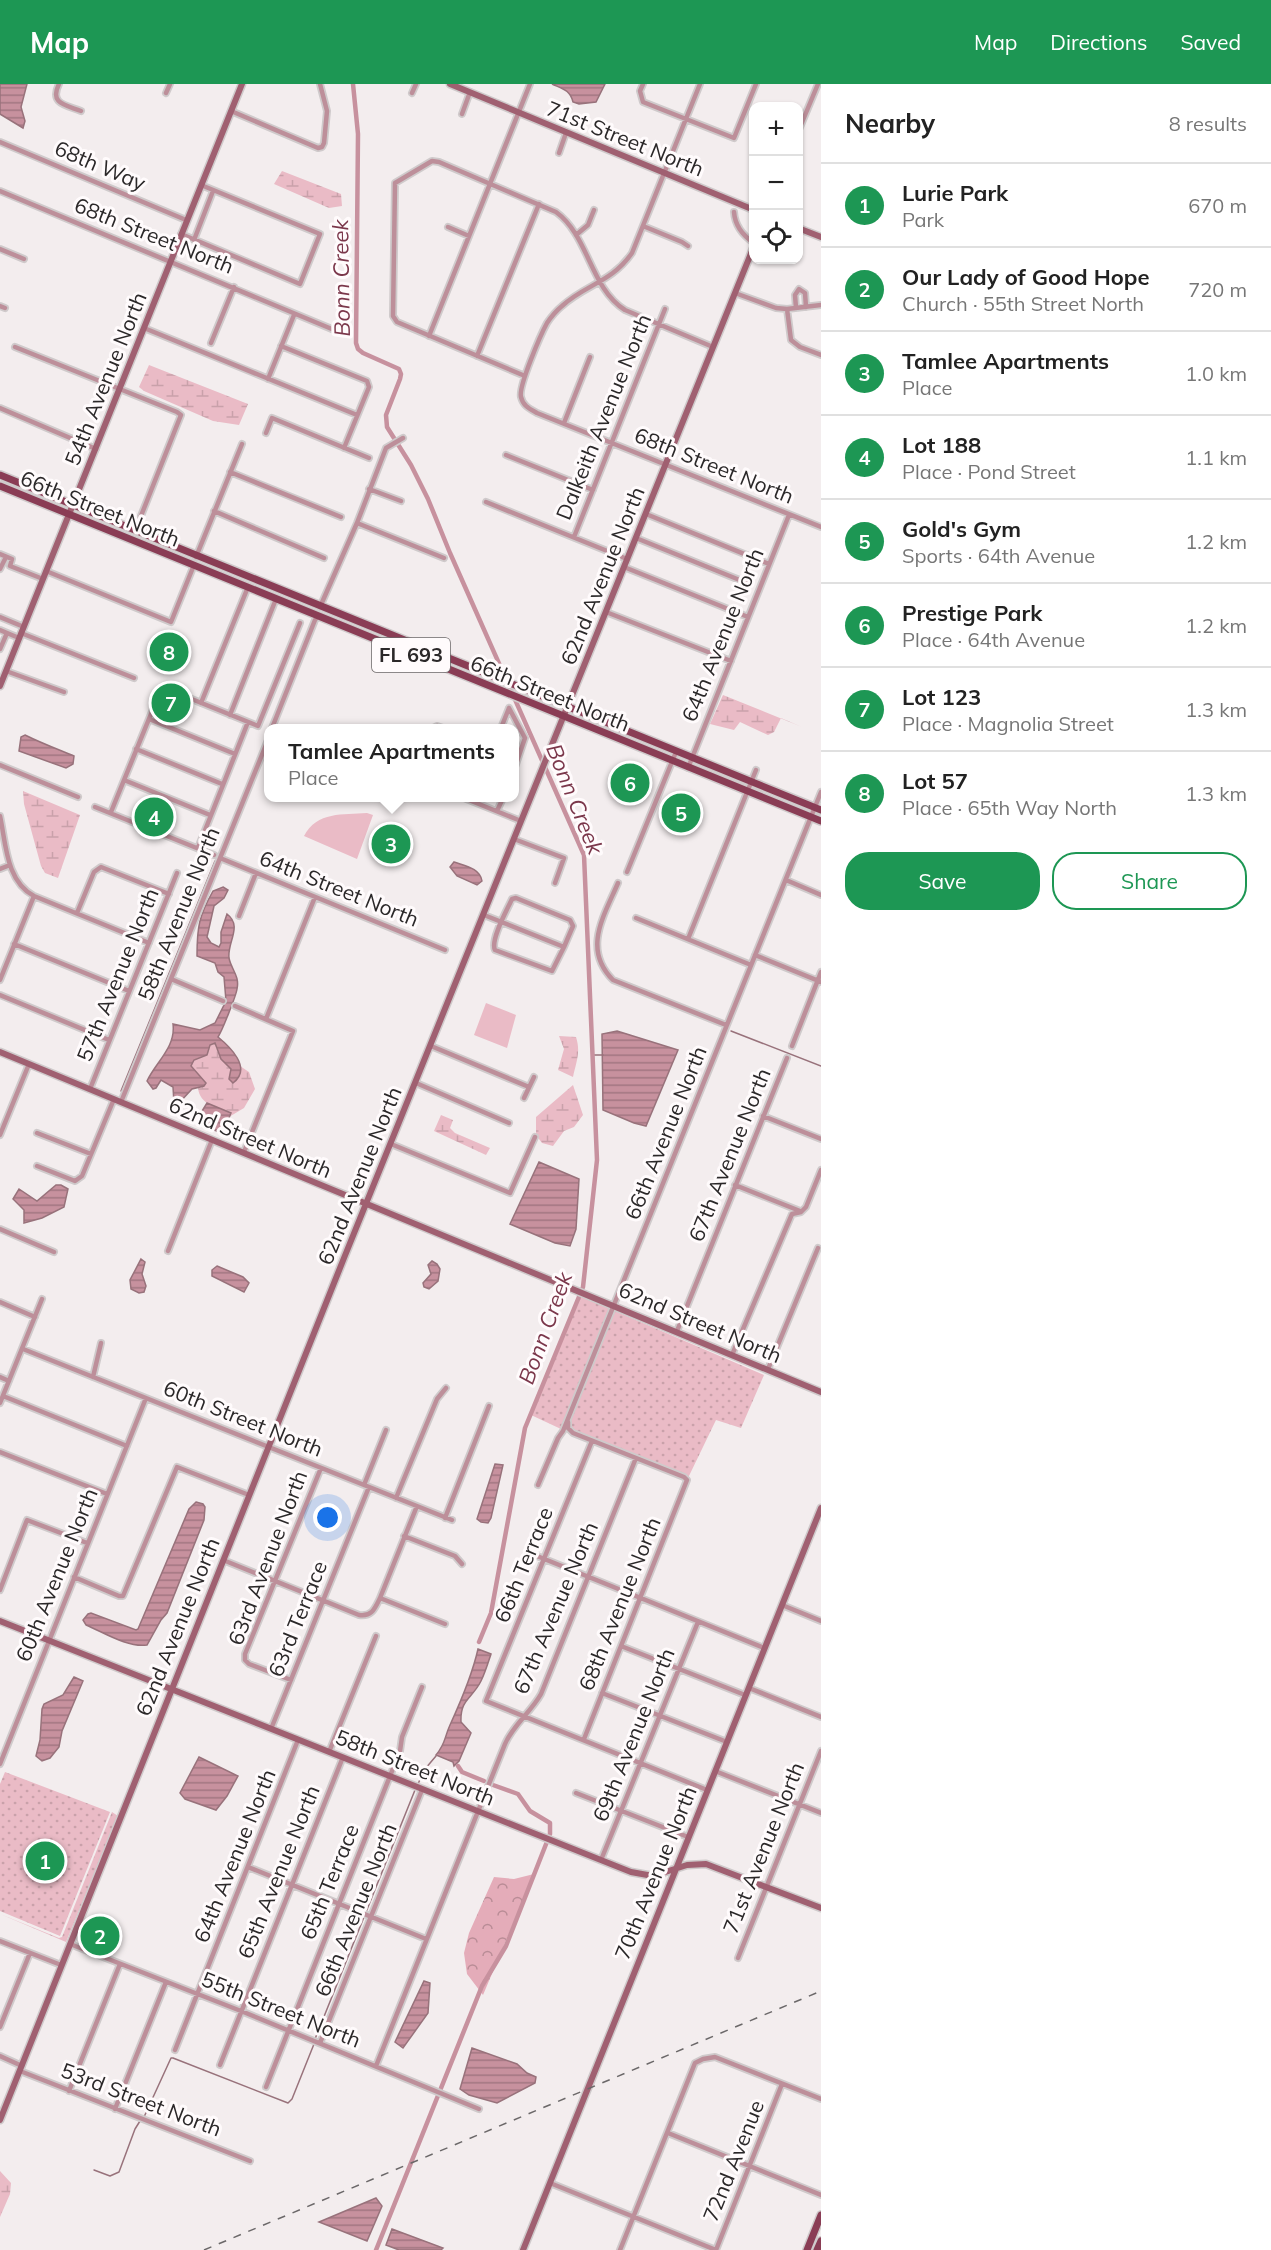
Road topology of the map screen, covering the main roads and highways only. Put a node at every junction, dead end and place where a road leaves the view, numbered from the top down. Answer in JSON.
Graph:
{"nodes":[{"id":1,"x":1,"y":476,"type":"edge"},
{"id":2,"x":0,"y":486,"type":"edge"},
{"id":3,"x":149,"y":547,"type":"junction"},
{"id":4,"x":196,"y":557,"type":"junction"},
{"id":5,"x":194,"y":565,"type":"junction"},
{"id":6,"x":242,"y":575,"type":"junction"},
{"id":7,"x":274,"y":598,"type":"junction"},
{"id":8,"x":320,"y":607,"type":"junction"},
{"id":9,"x":318,"y":616,"type":"junction"},
{"id":10,"x":378,"y":630,"type":"junction"},
{"id":11,"x":818,"y":809,"type":"edge"},
{"id":12,"x":821,"y":821,"type":"edge"},
{"id":13,"x":821,"y":2215,"type":"edge"},
{"id":14,"x":821,"y":2241,"type":"edge"},
{"id":15,"x":807,"y":2250,"type":"edge"},
{"id":16,"x":817,"y":2250,"type":"edge"}],
"edges":[{"from":1,"to":4,"type":"main road","name":"66th Street North","number":"FL 693"},
{"from":2,"to":3,"type":"main road","name":"66th Street North","number":"FL 693"},
{"from":3,"to":4,"type":"main road"},
{"from":3,"to":5,"type":"main road","name":"66th Street North","number":"FL 693"},
{"from":4,"to":6,"type":"main road","name":"66th Street North","number":"FL 693"},
{"from":5,"to":6,"type":"main road"},
{"from":5,"to":7,"type":"main road","name":"66th Street North","number":"FL 693"},
{"from":6,"to":8,"type":"main road","name":"66th Street North","number":"FL 693"},
{"from":7,"to":8,"type":"main road"},
{"from":7,"to":9,"type":"main road","name":"66th Street North","number":"FL 693"},
{"from":8,"to":10,"type":"main road","name":"66th Street North","number":"FL 693"},
{"from":9,"to":10,"type":"main road"},
{"from":9,"to":12,"type":"main road","name":"66th Street North","number":"FL 693"},
{"from":10,"to":11,"type":"main road","name":"66th Street North","number":"FL 693"},
{"from":13,"to":15,"type":"main road"},
{"from":14,"to":16,"type":"main road"}]}
